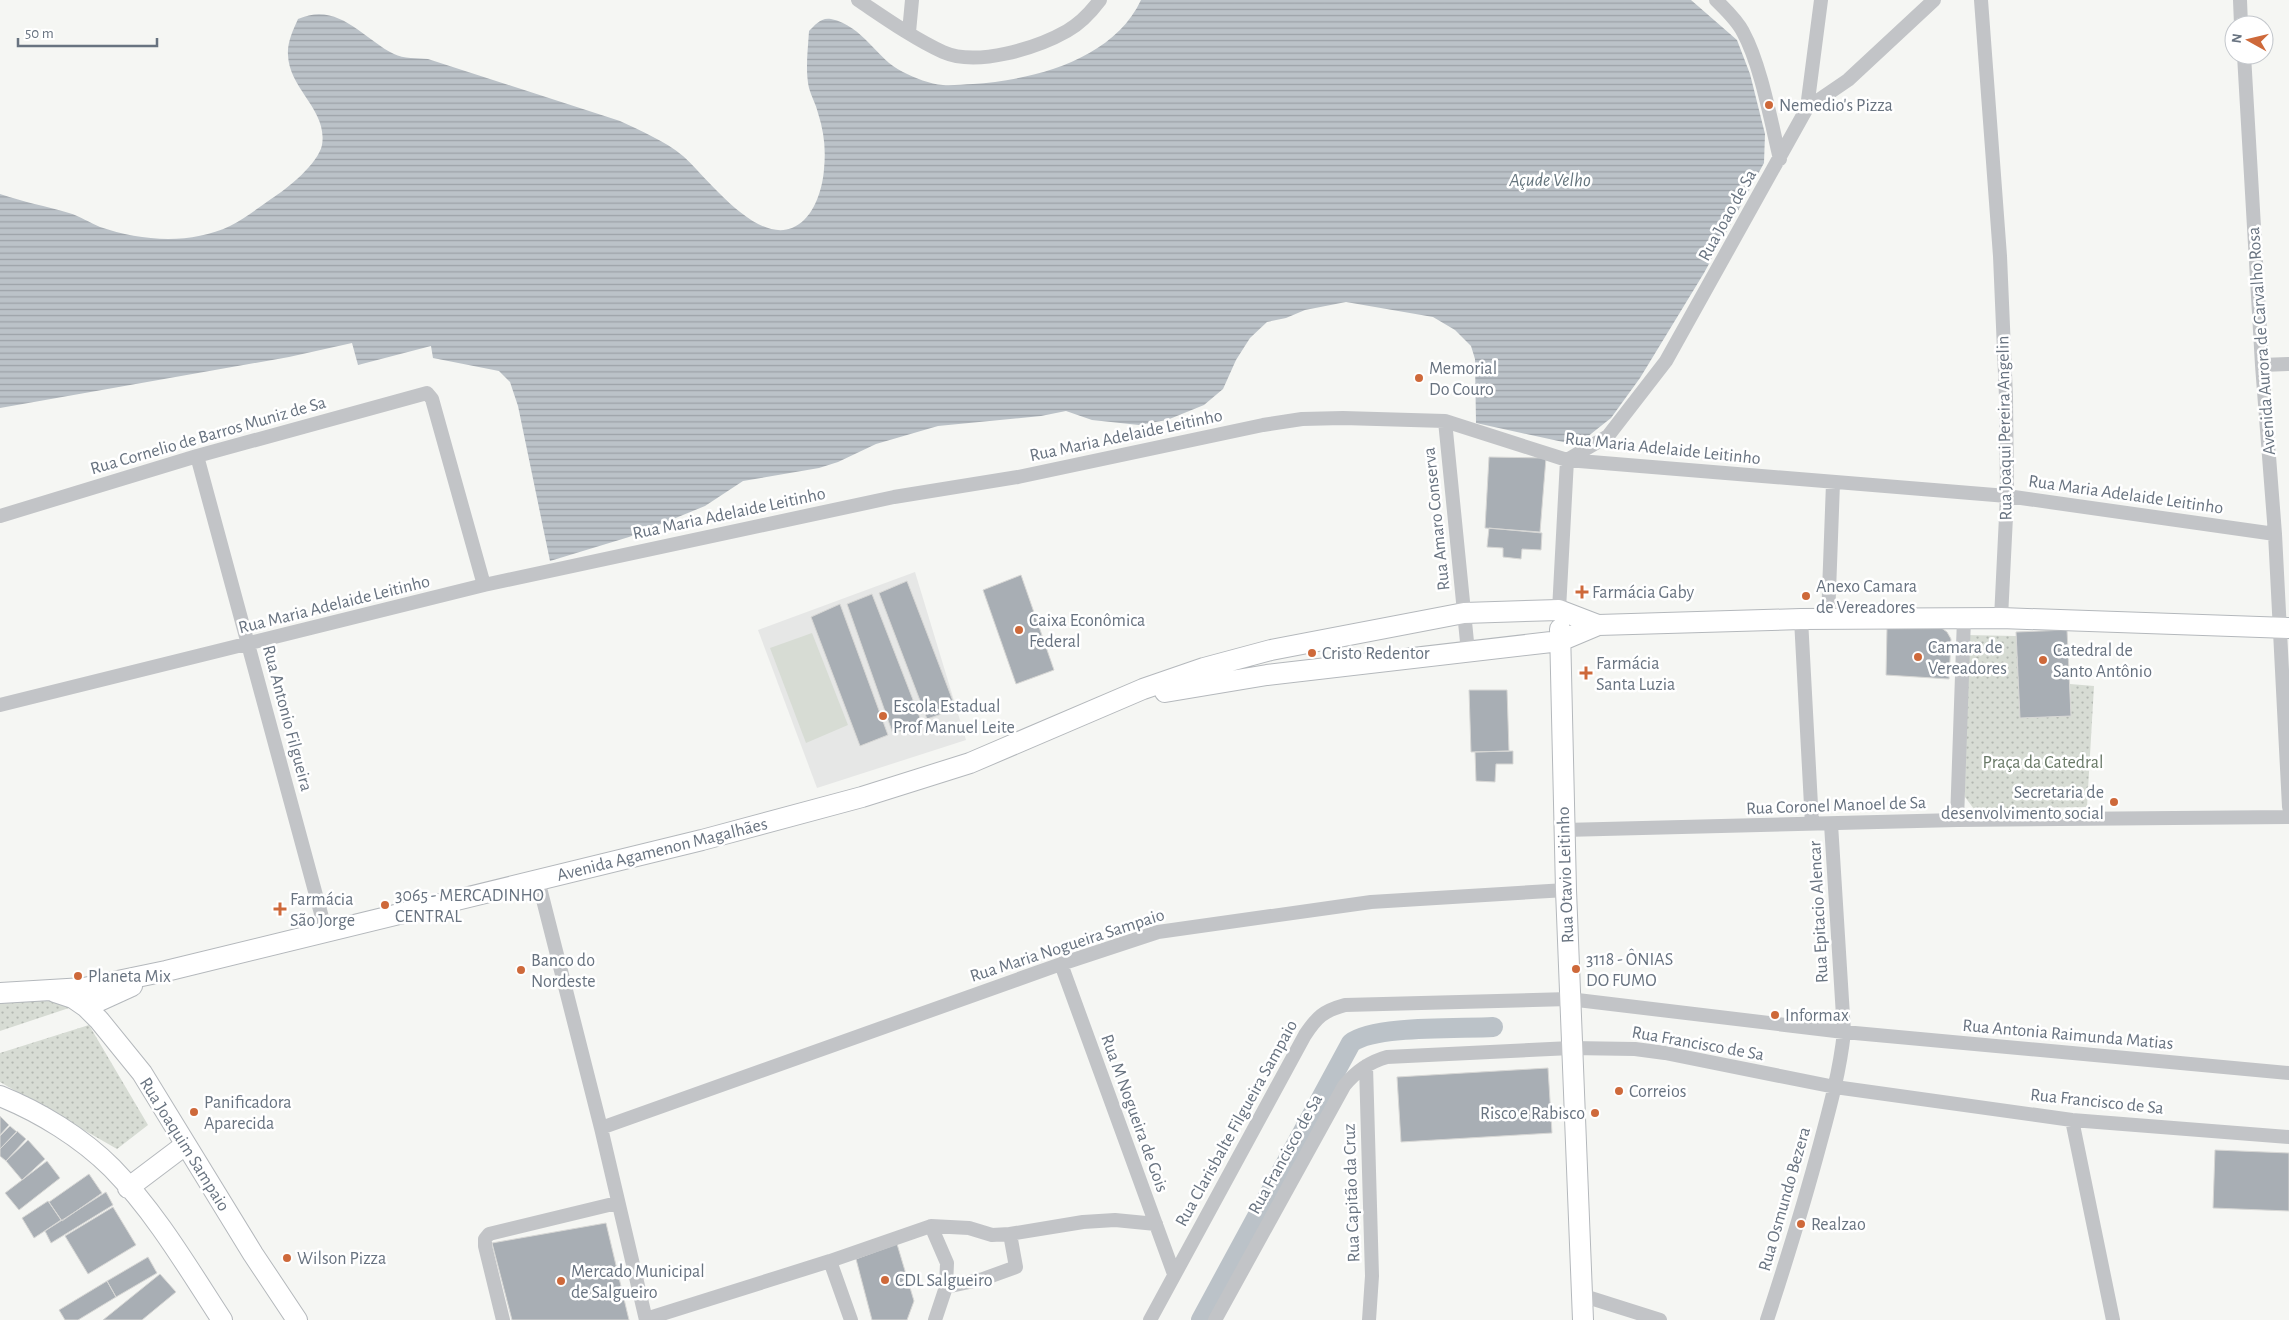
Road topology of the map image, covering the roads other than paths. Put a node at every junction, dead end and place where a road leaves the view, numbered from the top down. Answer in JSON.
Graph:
{"nodes":[{"id":1,"x":858,"y":0,"type":"edge"},
{"id":2,"x":912,"y":0,"type":"edge"},
{"id":3,"x":1100,"y":0,"type":"edge"},
{"id":4,"x":1716,"y":0,"type":"edge"},
{"id":5,"x":1821,"y":0,"type":"edge"},
{"id":6,"x":1934,"y":0,"type":"edge"},
{"id":7,"x":1981,"y":0,"type":"edge"},
{"id":8,"x":2240,"y":0,"type":"edge"},
{"id":9,"x":2241,"y":15,"type":"edge"},
{"id":10,"x":909,"y":32,"type":"junction"},
{"id":11,"x":2245,"y":65,"type":"edge"},
{"id":12,"x":1808,"y":108,"type":"junction"},
{"id":13,"x":1780,"y":159,"type":"junction"},
{"id":14,"x":2289,"y":364,"type":"edge"},
{"id":15,"x":2262,"y":365,"type":"junction"},
{"id":16,"x":1445,"y":421,"type":"junction"},
{"id":17,"x":197,"y":456,"type":"junction"},
{"id":18,"x":1567,"y":460,"type":"junction"},
{"id":19,"x":1833,"y":483,"type":"junction"},
{"id":20,"x":2007,"y":496,"type":"junction"},
{"id":21,"x":0,"y":516,"type":"edge"},
{"id":22,"x":2275,"y":534,"type":"junction"},
{"id":23,"x":484,"y":585,"type":"junction"},
{"id":24,"x":1559,"y":610,"type":"junction"},
{"id":25,"x":1464,"y":613,"type":"junction"},
{"id":26,"x":1964,"y":618,"type":"junction"},
{"id":27,"x":2001,"y":618,"type":"junction"},
{"id":28,"x":1801,"y":619,"type":"junction"},
{"id":29,"x":1828,"y":619,"type":"junction"},
{"id":30,"x":1598,"y":625,"type":"junction"},
{"id":31,"x":1389,"y":627,"type":"junction"},
{"id":32,"x":2284,"y":628,"type":"edge"},
{"id":33,"x":1560,"y":641,"type":"junction"},
{"id":34,"x":1312,"y":642,"type":"junction"},
{"id":35,"x":249,"y":644,"type":"junction"},
{"id":36,"x":1468,"y":652,"type":"junction"},
{"id":37,"x":1396,"y":660,"type":"junction"},
{"id":38,"x":1314,"y":669,"type":"junction"},
{"id":39,"x":1118,"y":700,"type":"junction"},
{"id":40,"x":0,"y":705,"type":"edge"},
{"id":41,"x":2288,"y":776,"type":"edge"},
{"id":42,"x":2289,"y":807,"type":"edge"},
{"id":43,"x":2289,"y":817,"type":"edge"},
{"id":44,"x":1958,"y":820,"type":"junction"},
{"id":45,"x":1812,"y":824,"type":"junction"},
{"id":46,"x":1831,"y":824,"type":"junction"},
{"id":47,"x":1564,"y":830,"type":"junction"},
{"id":48,"x":538,"y":880,"type":"junction"},
{"id":49,"x":1566,"y":890,"type":"junction"},
{"id":50,"x":326,"y":932,"type":"junction"},
{"id":51,"x":1061,"y":964,"type":"junction"},
{"id":52,"x":166,"y":971,"type":"junction"},
{"id":53,"x":52,"y":991,"type":"junction"},
{"id":54,"x":3,"y":992,"type":"edge"},
{"id":55,"x":1569,"y":999,"type":"junction"},
{"id":56,"x":86,"y":1007,"type":"junction"},
{"id":57,"x":1844,"y":1032,"type":"junction"},
{"id":58,"x":1571,"y":1048,"type":"junction"},
{"id":59,"x":1366,"y":1066,"type":"junction"},
{"id":60,"x":2289,"y":1073,"type":"edge"},
{"id":61,"x":1835,"y":1088,"type":"junction"},
{"id":62,"x":0,"y":1096,"type":"edge"},
{"id":63,"x":2072,"y":1120,"type":"junction"},
{"id":64,"x":601,"y":1128,"type":"junction"},
{"id":65,"x":2289,"y":1137,"type":"edge"},
{"id":66,"x":185,"y":1145,"type":"junction"},
{"id":67,"x":128,"y":1188,"type":"junction"},
{"id":68,"x":617,"y":1203,"type":"junction"},
{"id":69,"x":1156,"y":1224,"type":"junction"},
{"id":70,"x":931,"y":1226,"type":"junction"},
{"id":71,"x":1010,"y":1234,"type":"junction"},
{"id":72,"x":830,"y":1261,"type":"junction"},
{"id":73,"x":1174,"y":1274,"type":"junction"},
{"id":74,"x":946,"y":1287,"type":"junction"},
{"id":75,"x":1582,"y":1295,"type":"junction"},
{"id":76,"x":222,"y":1320,"type":"edge"},
{"id":77,"x":296,"y":1320,"type":"edge"},
{"id":78,"x":503,"y":1320,"type":"edge"},
{"id":79,"x":646,"y":1320,"type":"edge"},
{"id":80,"x":851,"y":1320,"type":"edge"},
{"id":81,"x":936,"y":1320,"type":"edge"},
{"id":82,"x":1150,"y":1320,"type":"edge"},
{"id":83,"x":1214,"y":1320,"type":"edge"},
{"id":84,"x":1369,"y":1320,"type":"edge"},
{"id":85,"x":1583,"y":1320,"type":"edge"},
{"id":86,"x":1660,"y":1320,"type":"edge"},
{"id":87,"x":1767,"y":1320,"type":"edge"},
{"id":88,"x":2113,"y":1320,"type":"edge"}],
"edges":[{"from":1,"to":10,"type":"street"},
{"from":2,"to":10,"type":"street"},
{"from":3,"to":10,"type":"street"},
{"from":4,"to":13,"type":"street"},
{"from":5,"to":12,"type":"street"},
{"from":6,"to":12,"type":"street","name":"Rua Joao de Sa"},
{"from":7,"to":20,"type":"street","name":"Rua Joaqui Pereira Angelin"},
{"from":8,"to":9,"type":"street"},
{"from":11,"to":15,"type":"street","name":"Avenida Aurora de Carvalho Rosa"},
{"from":12,"to":13,"type":"street","name":"Rua Joao de Sa"},
{"from":13,"to":18,"type":"street","name":"Rua Joao de Sa"},
{"from":14,"to":15,"type":"street"},
{"from":15,"to":22,"type":"street","name":"Avenida Aurora de Carvalho Rosa"},
{"from":16,"to":18,"type":"street","name":"Rua Maria Adelaide Leitinho"},
{"from":16,"to":23,"type":"street","name":"Rua Maria Adelaide Leitinho"},
{"from":16,"to":25,"type":"street","name":"Rua Amaro Conserva"},
{"from":17,"to":21,"type":"street","name":"Rua Cornelio de Barros Muniz de Sa"},
{"from":17,"to":23,"type":"street","name":"Rua Cornelio de Barros Muniz de Sa"},
{"from":17,"to":35,"type":"street","name":"Rua Antonio Filgueira"},
{"from":18,"to":19,"type":"street","name":"Rua Maria Adelaide Leitinho"},
{"from":18,"to":24,"type":"street"},
{"from":19,"to":20,"type":"street","name":"Rua Maria Adelaide Leitinho"},
{"from":19,"to":29,"type":"street"},
{"from":20,"to":22,"type":"street","name":"Rua Maria Adelaide Leitinho"},
{"from":20,"to":27,"type":"street","name":"Rua Joaqui Pereira Angelin"},
{"from":22,"to":32,"type":"street","name":"Avenida Aurora de Carvalho Rosa"},
{"from":23,"to":35,"type":"street","name":"Rua Maria Adelaide Leitinho"},
{"from":24,"to":25,"type":"main road","name":"Avenida Agamenon Magalhães"},
{"from":24,"to":30,"type":"main road"},
{"from":24,"to":33,"type":"main road","name":"Rua Otavio Leitinho"},
{"from":25,"to":31,"type":"main road","name":"Avenida Agamenon Magalhães"},
{"from":25,"to":36,"type":"street","name":"Rua Amaro Conserva"},
{"from":26,"to":27,"type":"main road"},
{"from":26,"to":29,"type":"main road"},
{"from":26,"to":44,"type":"street"},
{"from":27,"to":32,"type":"main road"},
{"from":28,"to":29,"type":"main road"},
{"from":28,"to":30,"type":"main road"},
{"from":28,"to":45,"type":"street"},
{"from":30,"to":33,"type":"main road","name":"Avenida Agamenon Magalhães"},
{"from":31,"to":34,"type":"main road","name":"Avenida Agamenon Magalhães"},
{"from":31,"to":37,"type":"main road"},
{"from":32,"to":41,"type":"street","name":"Avenida Aurora de Carvalho Rosa"},
{"from":33,"to":36,"type":"main road","name":"Avenida Agamenon Magalhães"},
{"from":33,"to":47,"type":"main road","name":"Rua Otavio Leitinho"},
{"from":34,"to":38,"type":"main road"},
{"from":34,"to":39,"type":"main road","name":"Avenida Agamenon Magalhães"},
{"from":35,"to":40,"type":"street","name":"Rua Maria Adelaide Leitinho"},
{"from":35,"to":50,"type":"street","name":"Rua Antonio Filgueira"},
{"from":36,"to":37,"type":"main road","name":"Avenida Agamenon Magalhães"},
{"from":37,"to":38,"type":"main road","name":"Avenida Agamenon Magalhães"},
{"from":38,"to":39,"type":"main road","name":"Avenida Agamenon Magalhães"},
{"from":39,"to":48,"type":"main road","name":"Avenida Agamenon Magalhães"},
{"from":41,"to":42,"type":"street","name":"Avenida Aurora de Carvalho Rosa"},
{"from":43,"to":44,"type":"street","name":"Rua Coronel Manoel de Sa"},
{"from":44,"to":46,"type":"street","name":"Rua Coronel Manoel de Sa"},
{"from":45,"to":46,"type":"street","name":"Rua Coronel Manoel de Sa"},
{"from":45,"to":47,"type":"street","name":"Rua Coronel Manoel de Sa"},
{"from":46,"to":57,"type":"street","name":"Rua Epitacio Alencar"},
{"from":47,"to":49,"type":"main road","name":"Rua Otavio Leitinho"},
{"from":48,"to":50,"type":"main road","name":"Avenida Agamenon Magalhães"},
{"from":48,"to":64,"type":"street"},
{"from":49,"to":51,"type":"street","name":"Rua Maria Nogueira Sampaio"},
{"from":49,"to":55,"type":"main road","name":"Rua Otavio Leitinho"},
{"from":50,"to":52,"type":"main road","name":"Avenida Agamenon Magalhães"},
{"from":51,"to":64,"type":"street","name":"Rua Maria Nogueira Sampaio"},
{"from":51,"to":69,"type":"street","name":"Rua M Nogueira de Gois"},
{"from":52,"to":53,"type":"main road"},
{"from":52,"to":56,"type":"main road"},
{"from":53,"to":54,"type":"main road"},
{"from":53,"to":56,"type":"main road","name":"Rua Joaquim Sampaio"},
{"from":55,"to":57,"type":"street","name":"Rua Clarisbalte Filgueira Sampaio"},
{"from":55,"to":58,"type":"main road","name":"Rua Otavio Leitinho"},
{"from":55,"to":73,"type":"street","name":"Rua Clarisbalte Filgueira Sampaio"},
{"from":56,"to":66,"type":"main road","name":"Rua Joaquim Sampaio"},
{"from":57,"to":60,"type":"street","name":"Rua Antonia Raimunda Matias"},
{"from":57,"to":61,"type":"street","name":"Rua Epitacio Alencar"},
{"from":58,"to":59,"type":"street","name":"Rua Francisco de Sa"},
{"from":58,"to":61,"type":"street","name":"Rua Francisco de Sa"},
{"from":58,"to":75,"type":"main road","name":"Rua Otavio Leitinho"},
{"from":59,"to":83,"type":"street","name":"Rua Francisco de Sa"},
{"from":59,"to":84,"type":"street","name":"Rua Capitão da Cruz"},
{"from":61,"to":63,"type":"street","name":"Rua Francisco de Sa"},
{"from":61,"to":87,"type":"street","name":"Rua Osmundo Bezera"},
{"from":62,"to":67,"type":"main road"},
{"from":63,"to":65,"type":"street","name":"Rua Francisco de Sa"},
{"from":63,"to":88,"type":"street"},
{"from":64,"to":68,"type":"street"},
{"from":66,"to":67,"type":"main road"},
{"from":66,"to":77,"type":"main road","name":"Rua Joaquim Sampaio"},
{"from":67,"to":76,"type":"main road"},
{"from":68,"to":78,"type":"street"},
{"from":68,"to":79,"type":"street"},
{"from":69,"to":71,"type":"street"},
{"from":69,"to":73,"type":"street","name":"Rua M Nogueira de Gois"},
{"from":70,"to":71,"type":"street"},
{"from":70,"to":72,"type":"street"},
{"from":70,"to":74,"type":"street"},
{"from":71,"to":74,"type":"street"},
{"from":72,"to":79,"type":"street"},
{"from":72,"to":80,"type":"street"},
{"from":73,"to":82,"type":"street","name":"Rua Clarisbalte Filgueira Sampaio"},
{"from":74,"to":81,"type":"street"},
{"from":75,"to":85,"type":"main road","name":"Rua Otavio Leitinho"},
{"from":75,"to":86,"type":"street"}]}
